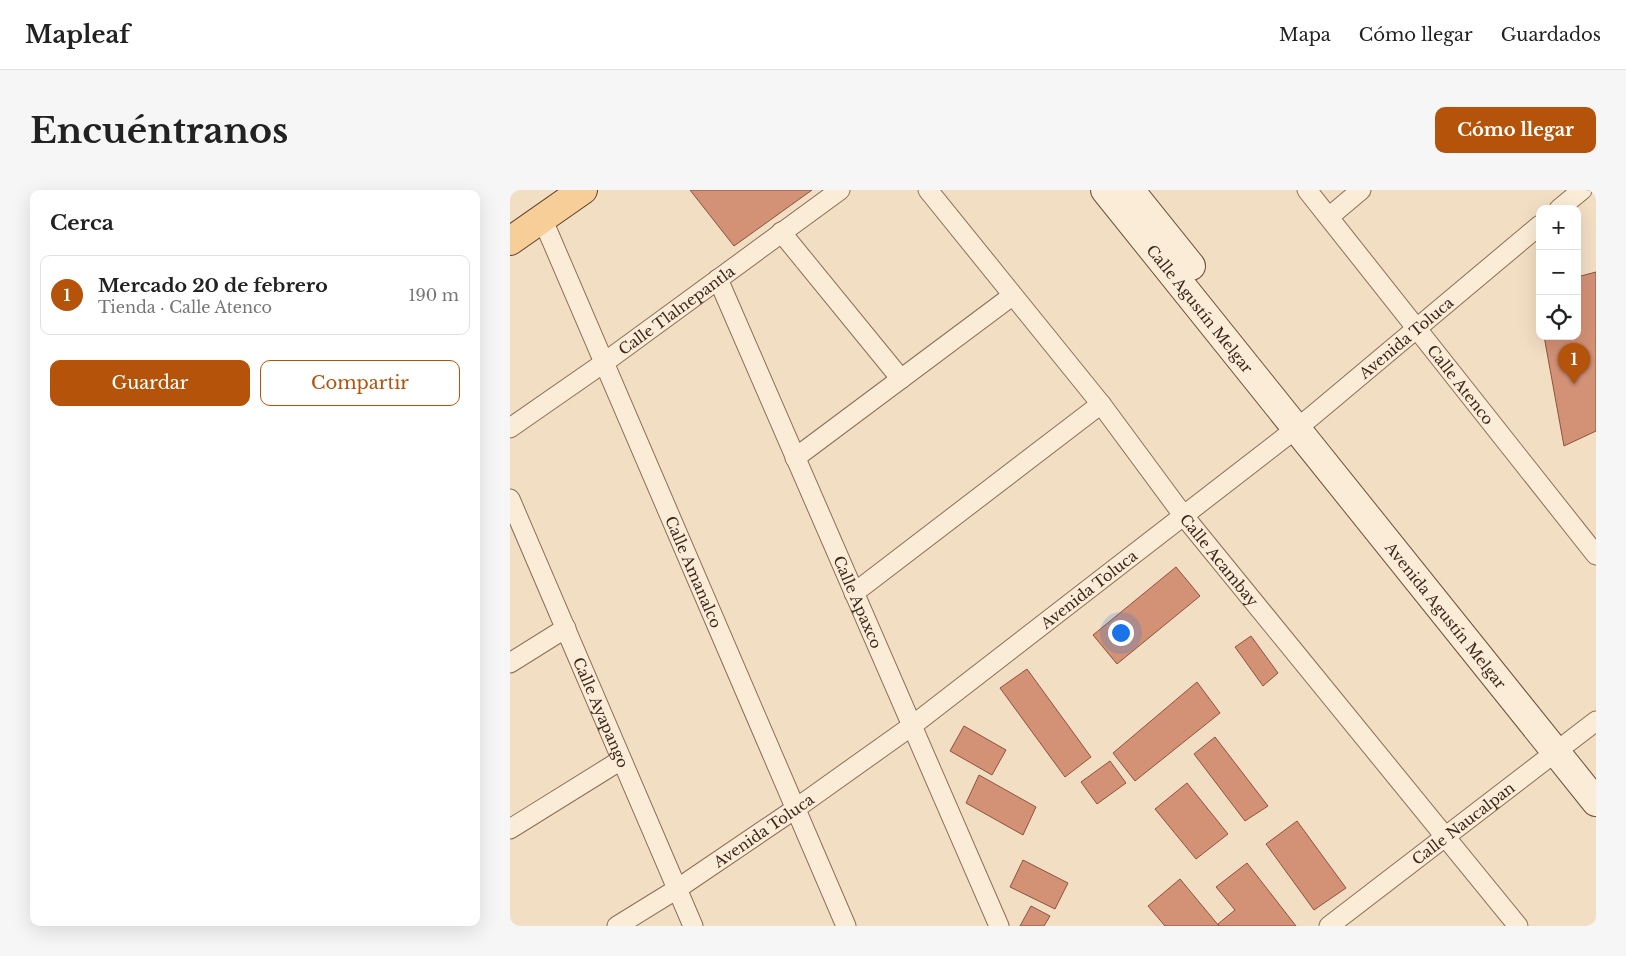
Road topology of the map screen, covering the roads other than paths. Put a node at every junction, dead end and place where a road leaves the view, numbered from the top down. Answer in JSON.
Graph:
{"nodes":[{"id":1,"x":583,"y":190,"type":"edge"},
{"id":2,"x":840,"y":190,"type":"edge"},
{"id":3,"x":928,"y":190,"type":"edge"},
{"id":4,"x":1105,"y":190,"type":"edge"},
{"id":5,"x":1130,"y":190,"type":"edge"},
{"id":6,"x":1306,"y":190,"type":"edge"},
{"id":7,"x":1361,"y":190,"type":"edge"},
{"id":8,"x":1582,"y":190,"type":"edge"},
{"id":9,"x":1565,"y":205,"type":"edge"},
{"id":10,"x":1329,"y":217,"type":"junction"},
{"id":11,"x":542,"y":218,"type":"junction"},
{"id":12,"x":1536,"y":228,"type":"edge"},
{"id":13,"x":781,"y":232,"type":"junction"},
{"id":14,"x":510,"y":241,"type":"edge"},
{"id":15,"x":718,"y":279,"type":"junction"},
{"id":16,"x":1012,"y":296,"type":"junction"},
{"id":17,"x":1416,"y":328,"type":"junction"},
{"id":18,"x":604,"y":362,"type":"junction"},
{"id":19,"x":901,"y":380,"type":"junction"},
{"id":20,"x":1101,"y":404,"type":"junction"},
{"id":21,"x":1304,"y":422,"type":"junction"},
{"id":22,"x":510,"y":428,"type":"edge"},
{"id":23,"x":795,"y":458,"type":"junction"},
{"id":24,"x":510,"y":499,"type":"edge"},
{"id":25,"x":1183,"y":515,"type":"junction"},
{"id":26,"x":1596,"y":555,"type":"edge"},
{"id":27,"x":854,"y":593,"type":"junction"},
{"id":28,"x":566,"y":628,"type":"junction"},
{"id":29,"x":510,"y":663,"type":"edge"},
{"id":30,"x":1596,"y":721,"type":"edge"},
{"id":31,"x":913,"y":725,"type":"junction"},
{"id":32,"x":1563,"y":746,"type":"junction"},
{"id":33,"x":622,"y":760,"type":"junction"},
{"id":34,"x":1596,"y":774,"type":"edge"},
{"id":35,"x":1596,"y":802,"type":"edge"},
{"id":36,"x":795,"y":809,"type":"junction"},
{"id":37,"x":510,"y":829,"type":"edge"},
{"id":38,"x":1444,"y":838,"type":"junction"},
{"id":39,"x":677,"y":889,"type":"junction"},
{"id":40,"x":617,"y":926,"type":"edge"},
{"id":41,"x":693,"y":926,"type":"edge"},
{"id":42,"x":846,"y":926,"type":"edge"},
{"id":43,"x":999,"y":926,"type":"edge"},
{"id":44,"x":1329,"y":926,"type":"edge"},
{"id":45,"x":1518,"y":926,"type":"edge"}],
"edges":[{"from":1,"to":11,"type":"main road"},
{"from":2,"to":13,"type":"street","name":"Calle Tlalnepantla"},
{"from":3,"to":16,"type":"street","name":"Calle Acambay"},
{"from":4,"to":21,"type":"street","name":"Calle Agustín Melgar"},
{"from":5,"to":21,"type":"street","name":"Calle Agustín Melgar"},
{"from":6,"to":10,"type":"street","name":"Calle Atenco"},
{"from":7,"to":10,"type":"street"},
{"from":8,"to":9,"type":"street"},
{"from":10,"to":17,"type":"street","name":"Calle Atenco"},
{"from":11,"to":14,"type":"main road"},
{"from":11,"to":18,"type":"street","name":"Calle Amanalco"},
{"from":12,"to":17,"type":"street","name":"Avenida Toluca"},
{"from":13,"to":15,"type":"street","name":"Calle Tlalnepantla"},
{"from":13,"to":19,"type":"street"},
{"from":15,"to":18,"type":"street","name":"Calle Tlalnepantla"},
{"from":15,"to":23,"type":"street","name":"Calle Apaxco"},
{"from":16,"to":19,"type":"street"},
{"from":16,"to":20,"type":"street","name":"Calle Acambay"},
{"from":17,"to":21,"type":"street","name":"Avenida Toluca"},
{"from":17,"to":26,"type":"street","name":"Calle Atenco"},
{"from":18,"to":22,"type":"street","name":"Calle Tlalnepantla"},
{"from":18,"to":36,"type":"street","name":"Calle Amanalco"},
{"from":19,"to":23,"type":"street"},
{"from":20,"to":25,"type":"street","name":"Calle Acambay"},
{"from":20,"to":27,"type":"street"},
{"from":21,"to":25,"type":"street","name":"Avenida Toluca"},
{"from":21,"to":32,"type":"street","name":"Avenida Agustín Melgar"},
{"from":23,"to":27,"type":"street","name":"Calle Apaxco"},
{"from":24,"to":28,"type":"street","name":"Calle Ayapango"},
{"from":25,"to":31,"type":"street","name":"Avenida Toluca"},
{"from":25,"to":38,"type":"street","name":"Calle Acambay"},
{"from":27,"to":31,"type":"street","name":"Calle Apaxco"},
{"from":28,"to":29,"type":"street"},
{"from":28,"to":33,"type":"street","name":"Calle Ayapango"},
{"from":30,"to":32,"type":"street","name":"Calle Naucalpan"},
{"from":31,"to":36,"type":"street","name":"Avenida Toluca"},
{"from":31,"to":43,"type":"street","name":"Calle Apaxco"},
{"from":32,"to":34,"type":"street","name":"Avenida Agustín Melgar"},
{"from":32,"to":35,"type":"street","name":"Avenida Agustín Melgar"},
{"from":32,"to":38,"type":"street","name":"Calle Naucalpan"},
{"from":33,"to":37,"type":"street"},
{"from":33,"to":39,"type":"street","name":"Calle Ayapango"},
{"from":36,"to":39,"type":"street","name":"Avenida Toluca"},
{"from":36,"to":42,"type":"street","name":"Calle Amanalco"},
{"from":38,"to":44,"type":"street","name":"Calle Naucalpan"},
{"from":38,"to":45,"type":"street","name":"Calle Acambay"},
{"from":39,"to":40,"type":"street","name":"Avenida Toluca"},
{"from":39,"to":41,"type":"street","name":"Calle Ayapango"}]}
